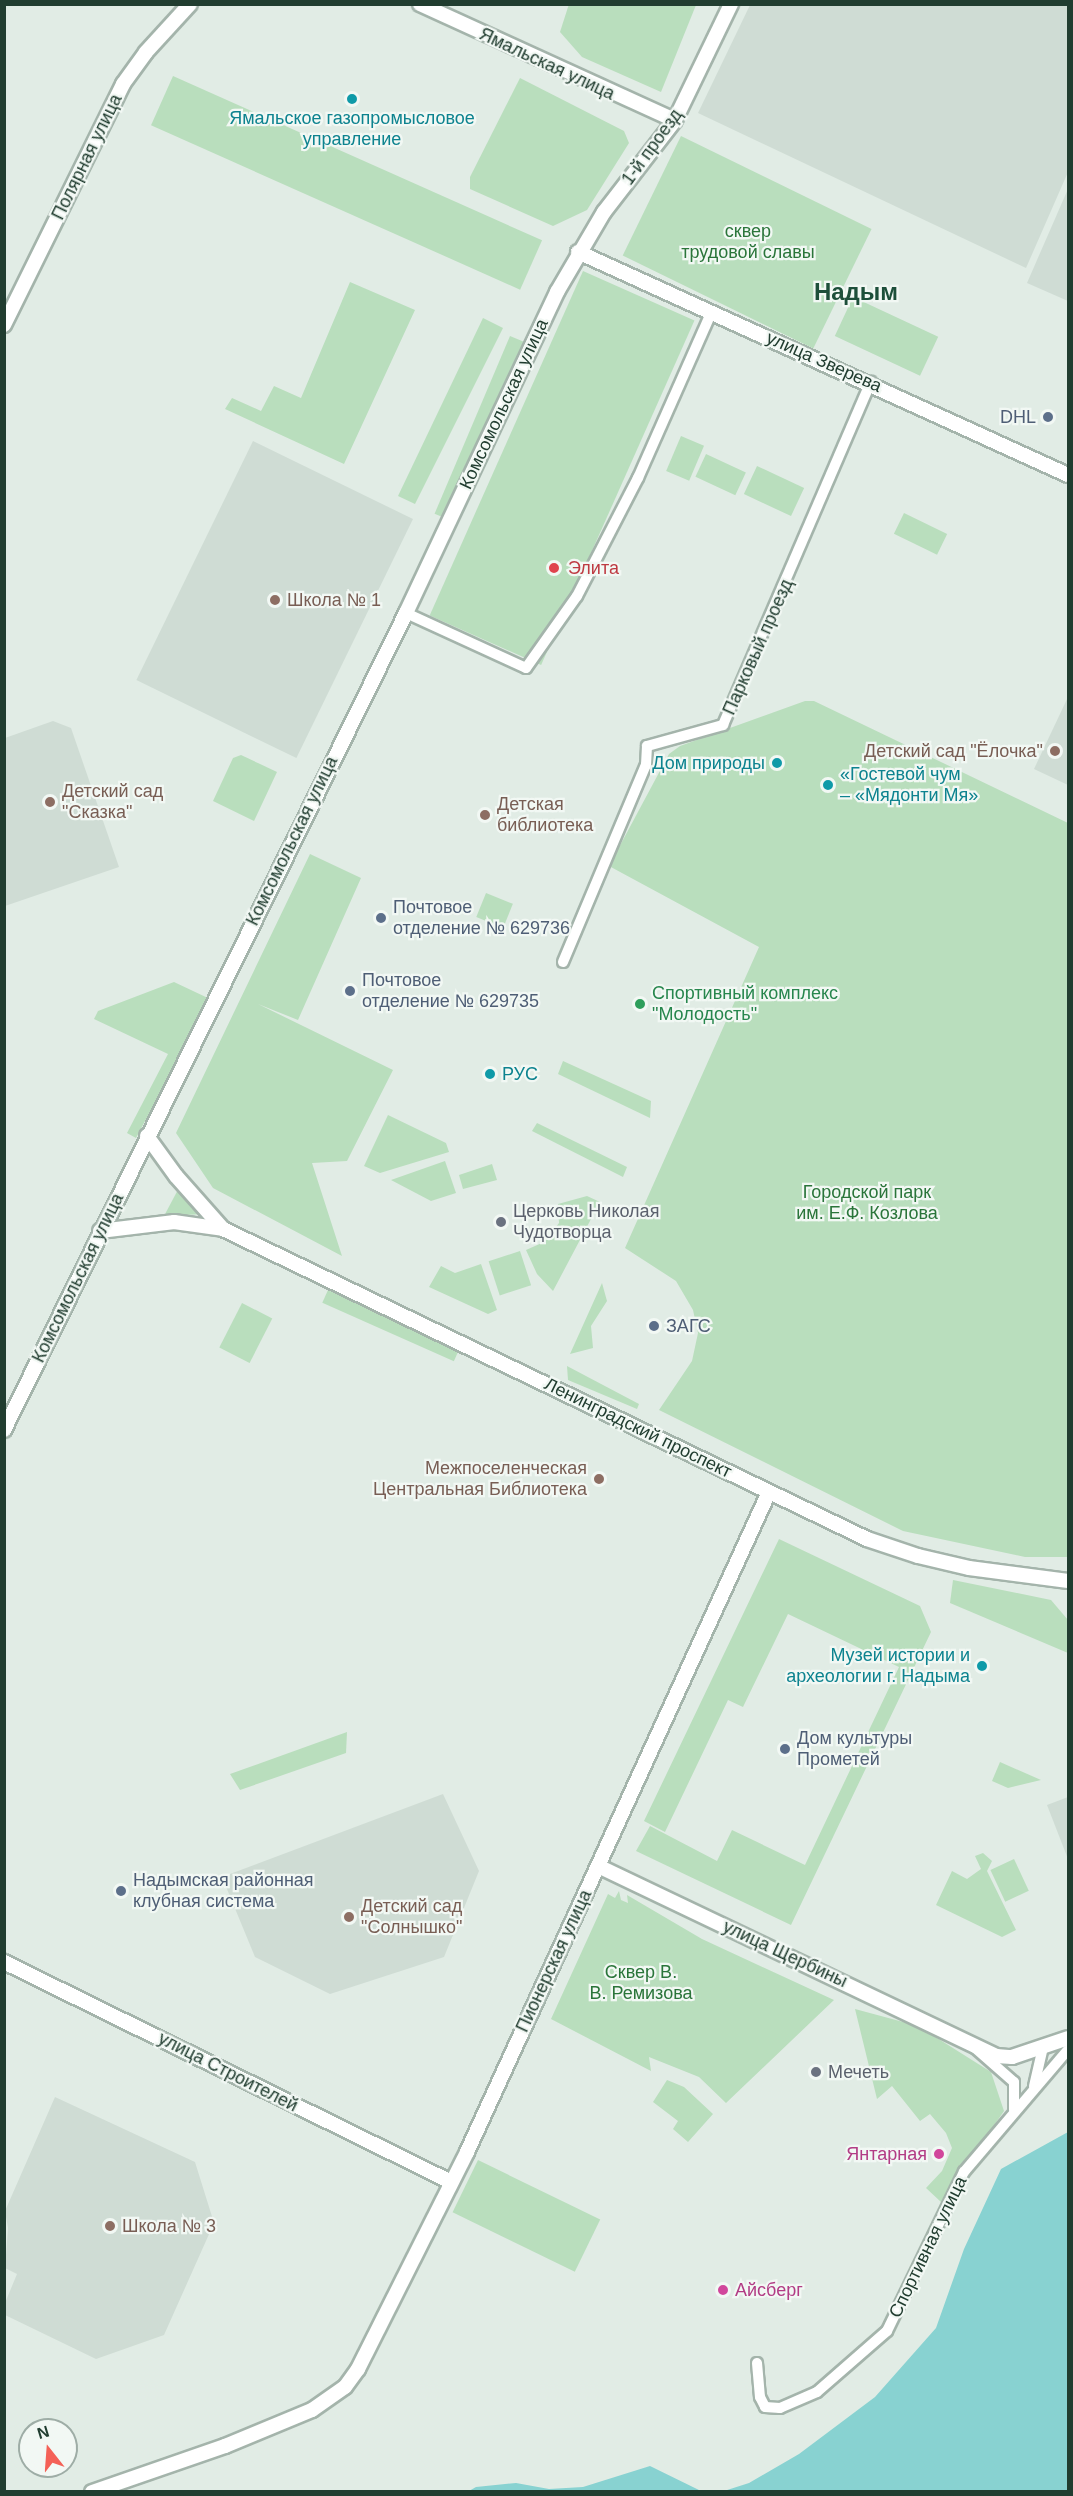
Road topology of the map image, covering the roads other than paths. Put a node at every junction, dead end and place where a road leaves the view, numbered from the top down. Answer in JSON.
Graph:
{"nodes":[{"id":1,"x":190,"y":4,"type":"edge"},
{"id":2,"x":420,"y":4,"type":"edge"},
{"id":3,"x":731,"y":4,"type":"edge"},
{"id":4,"x":675,"y":120,"type":"junction"},
{"id":5,"x":578,"y":252,"type":"junction"},
{"id":6,"x":711,"y":313,"type":"junction"},
{"id":7,"x":4,"y":325,"type":"edge"},
{"id":8,"x":870,"y":382,"type":"junction"},
{"id":9,"x":1068,"y":475,"type":"edge"},
{"id":10,"x":406,"y":613,"type":"junction"},
{"id":11,"x":563,"y":962,"type":"dead end"},
{"id":12,"x":147,"y":1136,"type":"junction"},
{"id":13,"x":223,"y":1229,"type":"junction"},
{"id":14,"x":100,"y":1231,"type":"junction"},
{"id":15,"x":4,"y":1430,"type":"edge"},
{"id":16,"x":769,"y":1492,"type":"junction"},
{"id":17,"x":1068,"y":1581,"type":"edge"},
{"id":18,"x":598,"y":1866,"type":"junction"},
{"id":19,"x":4,"y":1962,"type":"edge"},
{"id":20,"x":1068,"y":2038,"type":"edge"},
{"id":21,"x":972,"y":2043,"type":"junction"},
{"id":22,"x":1043,"y":2047,"type":"junction"},
{"id":23,"x":1068,"y":2050,"type":"edge"},
{"id":24,"x":1029,"y":2094,"type":"junction"},
{"id":25,"x":1013,"y":2113,"type":"junction"},
{"id":26,"x":452,"y":2182,"type":"junction"},
{"id":27,"x":757,"y":2363,"type":"dead end"},
{"id":28,"x":92,"y":2492,"type":"edge"}],
"edges":[{"from":1,"to":7,"type":"street","name":"Полярная улица"},
{"from":2,"to":4,"type":"street","name":"Ямальская улица"},
{"from":3,"to":4,"type":"street","name":"1-й проезд"},
{"from":4,"to":5,"type":"street","name":"1-й проезд"},
{"from":5,"to":6,"type":"street","name":"улица Зверева"},
{"from":5,"to":10,"type":"street","name":"Комсомольская улица"},
{"from":6,"to":8,"type":"street","name":"улица Зверева"},
{"from":6,"to":10,"type":"street"},
{"from":8,"to":9,"type":"street","name":"улица Зверева"},
{"from":8,"to":11,"type":"street","name":"Парковый проезд"},
{"from":10,"to":12,"type":"street","name":"Комсомольская улица"},
{"from":12,"to":13,"type":"street"},
{"from":12,"to":14,"type":"street","name":"Комсомольская улица"},
{"from":13,"to":14,"type":"street"},
{"from":13,"to":16,"type":"street","name":"Ленинградский проспект"},
{"from":14,"to":15,"type":"street","name":"Комсомольская улица"},
{"from":16,"to":17,"type":"street","name":"Ленинградский проспект"},
{"from":16,"to":18,"type":"street","name":"Пионерская улица"},
{"from":18,"to":21,"type":"street","name":"улица Щербины"},
{"from":18,"to":26,"type":"street","name":"Пионерская улица"},
{"from":19,"to":26,"type":"street","name":"улица Строителей"},
{"from":20,"to":22,"type":"street","name":"улица Щербины"},
{"from":21,"to":22,"type":"street","name":"улица Щербины"},
{"from":21,"to":25,"type":"street"},
{"from":22,"to":24,"type":"street"},
{"from":23,"to":24,"type":"street"},
{"from":24,"to":25,"type":"street"},
{"from":25,"to":27,"type":"street","name":"Спортивная улица"},
{"from":26,"to":28,"type":"street","name":"Пионерская улица"}]}
